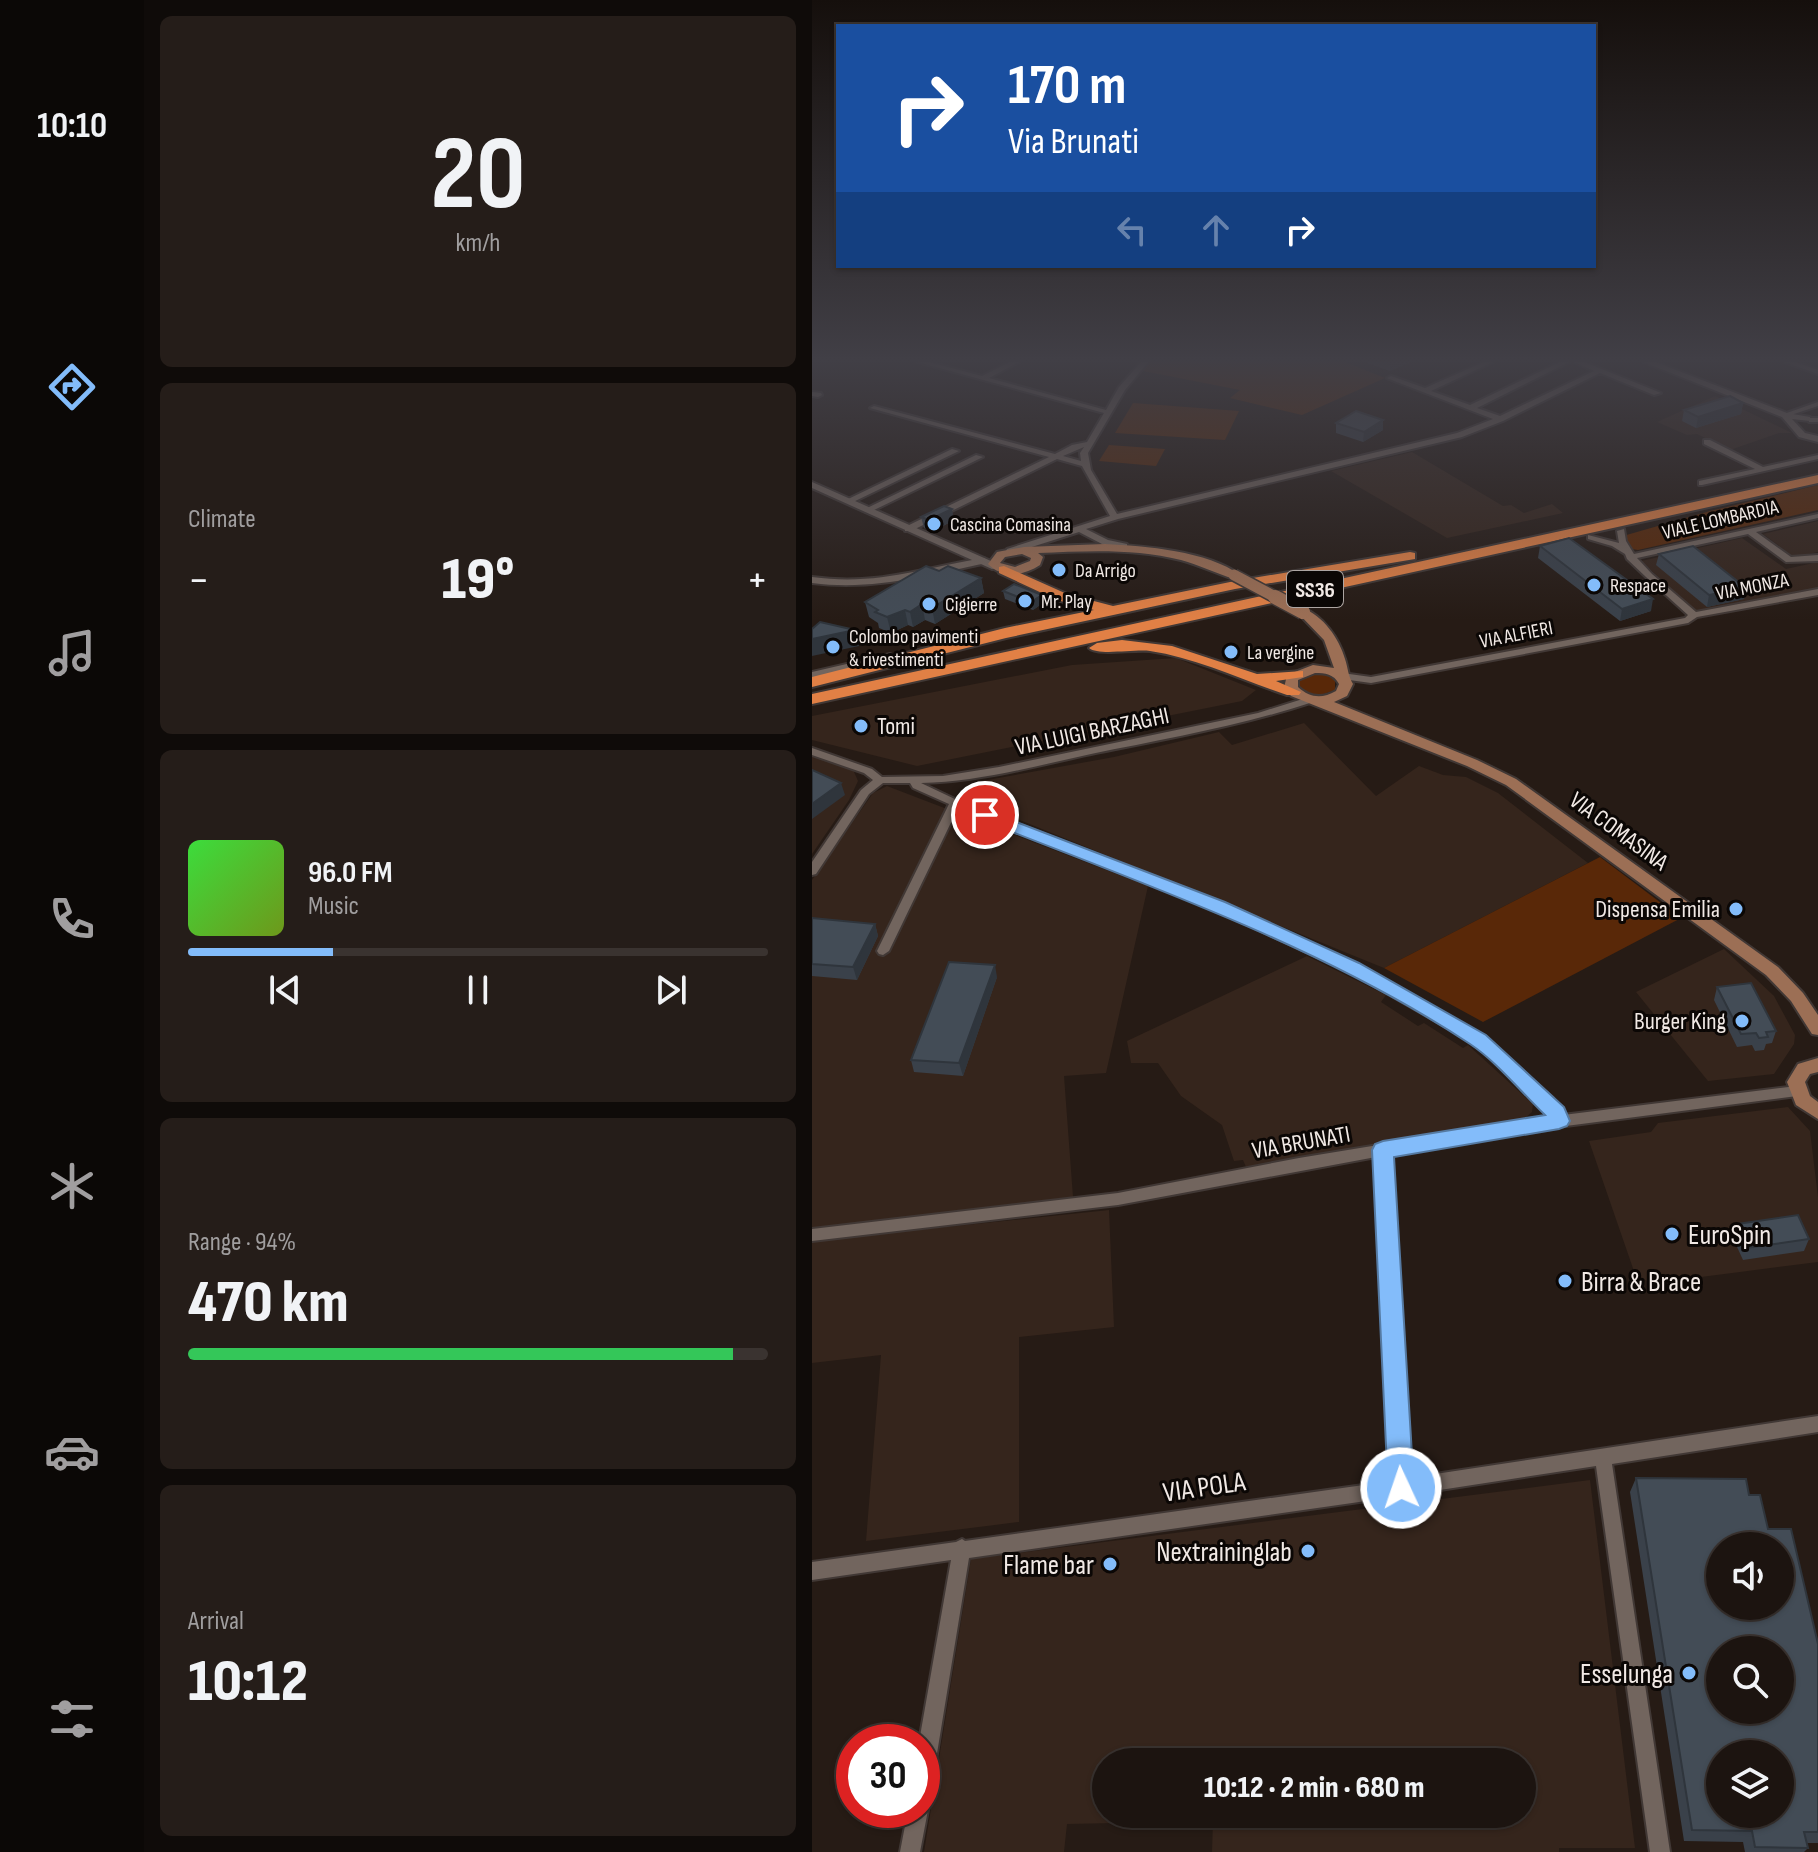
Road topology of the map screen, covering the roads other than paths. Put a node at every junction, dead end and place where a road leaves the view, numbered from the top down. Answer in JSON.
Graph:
{"nodes":[{"id":1,"x":1020,"y":447,"type":"edge"},
{"id":2,"x":1080,"y":447,"type":"edge"},
{"id":3,"x":1087,"y":447,"type":"edge"},
{"id":4,"x":1410,"y":447,"type":"edge"},
{"id":5,"x":1718,"y":447,"type":"edge"},
{"id":6,"x":955,"y":451,"type":"dead end"},
{"id":7,"x":979,"y":457,"type":"dead end"},
{"id":8,"x":1056,"y":457,"type":"junction"},
{"id":9,"x":1818,"y":457,"type":"edge"},
{"id":10,"x":1085,"y":464,"type":"junction"},
{"id":11,"x":1818,"y":467,"type":"edge"},
{"id":12,"x":1763,"y":470,"type":"junction"},
{"id":13,"x":1818,"y":479,"type":"edge"},
{"id":14,"x":1702,"y":483,"type":"dead end"},
{"id":15,"x":812,"y":485,"type":"edge"},
{"id":16,"x":848,"y":501,"type":"junction"},
{"id":17,"x":867,"y":510,"type":"junction"},
{"id":18,"x":1818,"y":516,"type":"edge"},
{"id":19,"x":1115,"y":517,"type":"junction"},
{"id":20,"x":1105,"y":521,"type":"junction"},
{"id":21,"x":908,"y":529,"type":"junction"},
{"id":22,"x":1080,"y":529,"type":"junction"},
{"id":23,"x":1621,"y":531,"type":"dead end"},
{"id":24,"x":1749,"y":531,"type":"junction"},
{"id":25,"x":1095,"y":536,"type":"junction"},
{"id":26,"x":1591,"y":537,"type":"dead end"},
{"id":27,"x":1124,"y":546,"type":"junction"},
{"id":28,"x":1080,"y":547,"type":"junction"},
{"id":29,"x":1024,"y":550,"type":"junction"},
{"id":30,"x":966,"y":554,"type":"junction"},
{"id":31,"x":1628,"y":555,"type":"junction"},
{"id":32,"x":1410,"y":556,"type":"junction"},
{"id":33,"x":1818,"y":558,"type":"edge"},
{"id":34,"x":1003,"y":560,"type":"junction"},
{"id":35,"x":984,"y":561,"type":"junction"},
{"id":36,"x":1035,"y":563,"type":"junction"},
{"id":37,"x":812,"y":580,"type":"edge"},
{"id":38,"x":1036,"y":586,"type":"junction"},
{"id":39,"x":1818,"y":592,"type":"edge"},
{"id":40,"x":1062,"y":597,"type":"junction"},
{"id":41,"x":1128,"y":608,"type":"junction"},
{"id":42,"x":1694,"y":615,"type":"junction"},
{"id":43,"x":1051,"y":624,"type":"junction"},
{"id":44,"x":1190,"y":628,"type":"dead end"},
{"id":45,"x":1329,"y":635,"type":"junction"},
{"id":46,"x":1105,"y":646,"type":"junction"},
{"id":47,"x":890,"y":657,"type":"dead end"},
{"id":48,"x":1305,"y":672,"type":"junction"},
{"id":49,"x":812,"y":675,"type":"edge"},
{"id":50,"x":1243,"y":676,"type":"junction"},
{"id":51,"x":1344,"y":682,"type":"junction"},
{"id":52,"x":812,"y":684,"type":"edge"},
{"id":53,"x":1293,"y":692,"type":"junction"},
{"id":54,"x":819,"y":698,"type":"edge"},
{"id":55,"x":1315,"y":700,"type":"junction"},
{"id":56,"x":1277,"y":711,"type":"junction"},
{"id":57,"x":1360,"y":716,"type":"junction"},
{"id":58,"x":812,"y":751,"type":"edge"},
{"id":59,"x":954,"y":778,"type":"junction"},
{"id":60,"x":880,"y":780,"type":"junction"},
{"id":61,"x":914,"y":780,"type":"junction"},
{"id":62,"x":951,"y":801,"type":"junction"},
{"id":63,"x":812,"y":871,"type":"edge"},
{"id":64,"x":883,"y":951,"type":"dead end"},
{"id":65,"x":1818,"y":1029,"type":"edge"},
{"id":66,"x":1818,"y":1065,"type":"edge"},
{"id":67,"x":1797,"y":1091,"type":"junction"},
{"id":68,"x":1818,"y":1112,"type":"edge"},
{"id":69,"x":1559,"y":1121,"type":"junction"},
{"id":70,"x":1383,"y":1150,"type":"junction"},
{"id":71,"x":812,"y":1235,"type":"edge"},
{"id":72,"x":1818,"y":1424,"type":"edge"},
{"id":73,"x":1603,"y":1457,"type":"junction"},
{"id":74,"x":1401,"y":1488,"type":"junction"},
{"id":75,"x":962,"y":1548,"type":"junction"},
{"id":76,"x":812,"y":1571,"type":"edge"},
{"id":77,"x":932,"y":1724,"type":"edge"},
{"id":78,"x":915,"y":1828,"type":"edge"},
{"id":79,"x":910,"y":1852,"type":"edge"},
{"id":80,"x":1660,"y":1852,"type":"edge"}],
"edges":[{"from":1,"to":8,"type":"street"},
{"from":2,"to":8,"type":"street"},
{"from":3,"to":10,"type":"street"},
{"from":4,"to":19,"type":"street"},
{"from":5,"to":12,"type":"street"},
{"from":6,"to":16,"type":"street"},
{"from":7,"to":17,"type":"street"},
{"from":8,"to":10,"type":"street"},
{"from":8,"to":21,"type":"street"},
{"from":9,"to":12,"type":"street"},
{"from":10,"to":19,"type":"street"},
{"from":11,"to":32,"type":"highway","number":"SS36"},
{"from":12,"to":14,"type":"street"},
{"from":13,"to":54,"type":"highway","number":"SS36"},
{"from":15,"to":16,"type":"street"},
{"from":16,"to":17,"type":"street"},
{"from":17,"to":21,"type":"street"},
{"from":18,"to":24,"type":"street","name":"VIALE LOMBARDIA"},
{"from":19,"to":20,"type":"street"},
{"from":20,"to":22,"type":"street"},
{"from":20,"to":25,"type":"street"},
{"from":21,"to":30,"type":"street"},
{"from":22,"to":25,"type":"street"},
{"from":22,"to":34,"type":"street"},
{"from":23,"to":31,"type":"street"},
{"from":24,"to":31,"type":"street","name":"VIALE LOMBARDIA"},
{"from":24,"to":33,"type":"street"},
{"from":25,"to":27,"type":"street"},
{"from":25,"to":28,"type":"street"},
{"from":26,"to":31,"type":"street"},
{"from":27,"to":28,"type":"main road"},
{"from":27,"to":45,"type":"main road","bridge":true},
{"from":28,"to":29,"type":"main road"},
{"from":28,"to":36,"type":"main road"},
{"from":29,"to":34,"type":"main road"},
{"from":29,"to":36,"type":"main road"},
{"from":30,"to":34,"type":"street"},
{"from":30,"to":35,"type":"street"},
{"from":31,"to":42,"type":"street"},
{"from":32,"to":41,"type":"highway"},
{"from":32,"to":52,"type":"highway","number":"SS36"},
{"from":34,"to":35,"type":"street"},
{"from":34,"to":36,"type":"main road"},
{"from":34,"to":38,"type":"highway"},
{"from":35,"to":37,"type":"street"},
{"from":36,"to":38,"type":"highway"},
{"from":38,"to":40,"type":"highway"},
{"from":39,"to":42,"type":"street","name":"VIA MONZA"},
{"from":40,"to":41,"type":"highway"},
{"from":40,"to":43,"type":"highway"},
{"from":41,"to":43,"type":"highway"},
{"from":42,"to":51,"type":"street","name":"VIA ALFIERI"},
{"from":43,"to":52,"type":"highway"},
{"from":44,"to":46,"type":"highway"},
{"from":45,"to":48,"type":"main road"},
{"from":45,"to":51,"type":"main road"},
{"from":46,"to":50,"type":"highway"},
{"from":46,"to":54,"type":"highway"},
{"from":47,"to":49,"type":"street"},
{"from":48,"to":50,"type":"highway"},
{"from":48,"to":51,"type":"main road"},
{"from":48,"to":53,"type":"main road"},
{"from":50,"to":53,"type":"highway"},
{"from":51,"to":55,"type":"main road"},
{"from":51,"to":57,"type":"main road"},
{"from":53,"to":55,"type":"main road","name":"VIA COMASINA"},
{"from":53,"to":56,"type":"street"},
{"from":55,"to":56,"type":"street","name":"VIA LUIGI BARZAGHI"},
{"from":55,"to":57,"type":"main road","name":"VIA COMASINA"},
{"from":56,"to":59,"type":"street","name":"VIA LUIGI BARZAGHI"},
{"from":57,"to":65,"type":"main road","name":"VIA COMASINA"},
{"from":58,"to":60,"type":"street"},
{"from":59,"to":61,"type":"street","name":"VIA LUIGI BARZAGHI"},
{"from":59,"to":62,"type":"street"},
{"from":60,"to":61,"type":"street","name":"VIA LUIGI BARZAGHI"},
{"from":60,"to":63,"type":"street"},
{"from":61,"to":62,"type":"street"},
{"from":62,"to":64,"type":"street"},
{"from":62,"to":69,"type":"street"},
{"from":66,"to":67,"type":"main road"},
{"from":67,"to":68,"type":"main road"},
{"from":67,"to":69,"type":"street","name":"VIA BRUNATI"},
{"from":69,"to":70,"type":"street","name":"VIA BRUNATI"},
{"from":70,"to":71,"type":"street","name":"VIA BRUNATI"},
{"from":70,"to":74,"type":"street"},
{"from":72,"to":73,"type":"street","name":"VIA POLA"},
{"from":73,"to":74,"type":"street","name":"VIA POLA"},
{"from":73,"to":80,"type":"street"},
{"from":74,"to":75,"type":"street","name":"VIA POLA"},
{"from":75,"to":76,"type":"street","name":"VIA POLA"},
{"from":75,"to":77,"type":"street"},
{"from":78,"to":79,"type":"street"}]}
